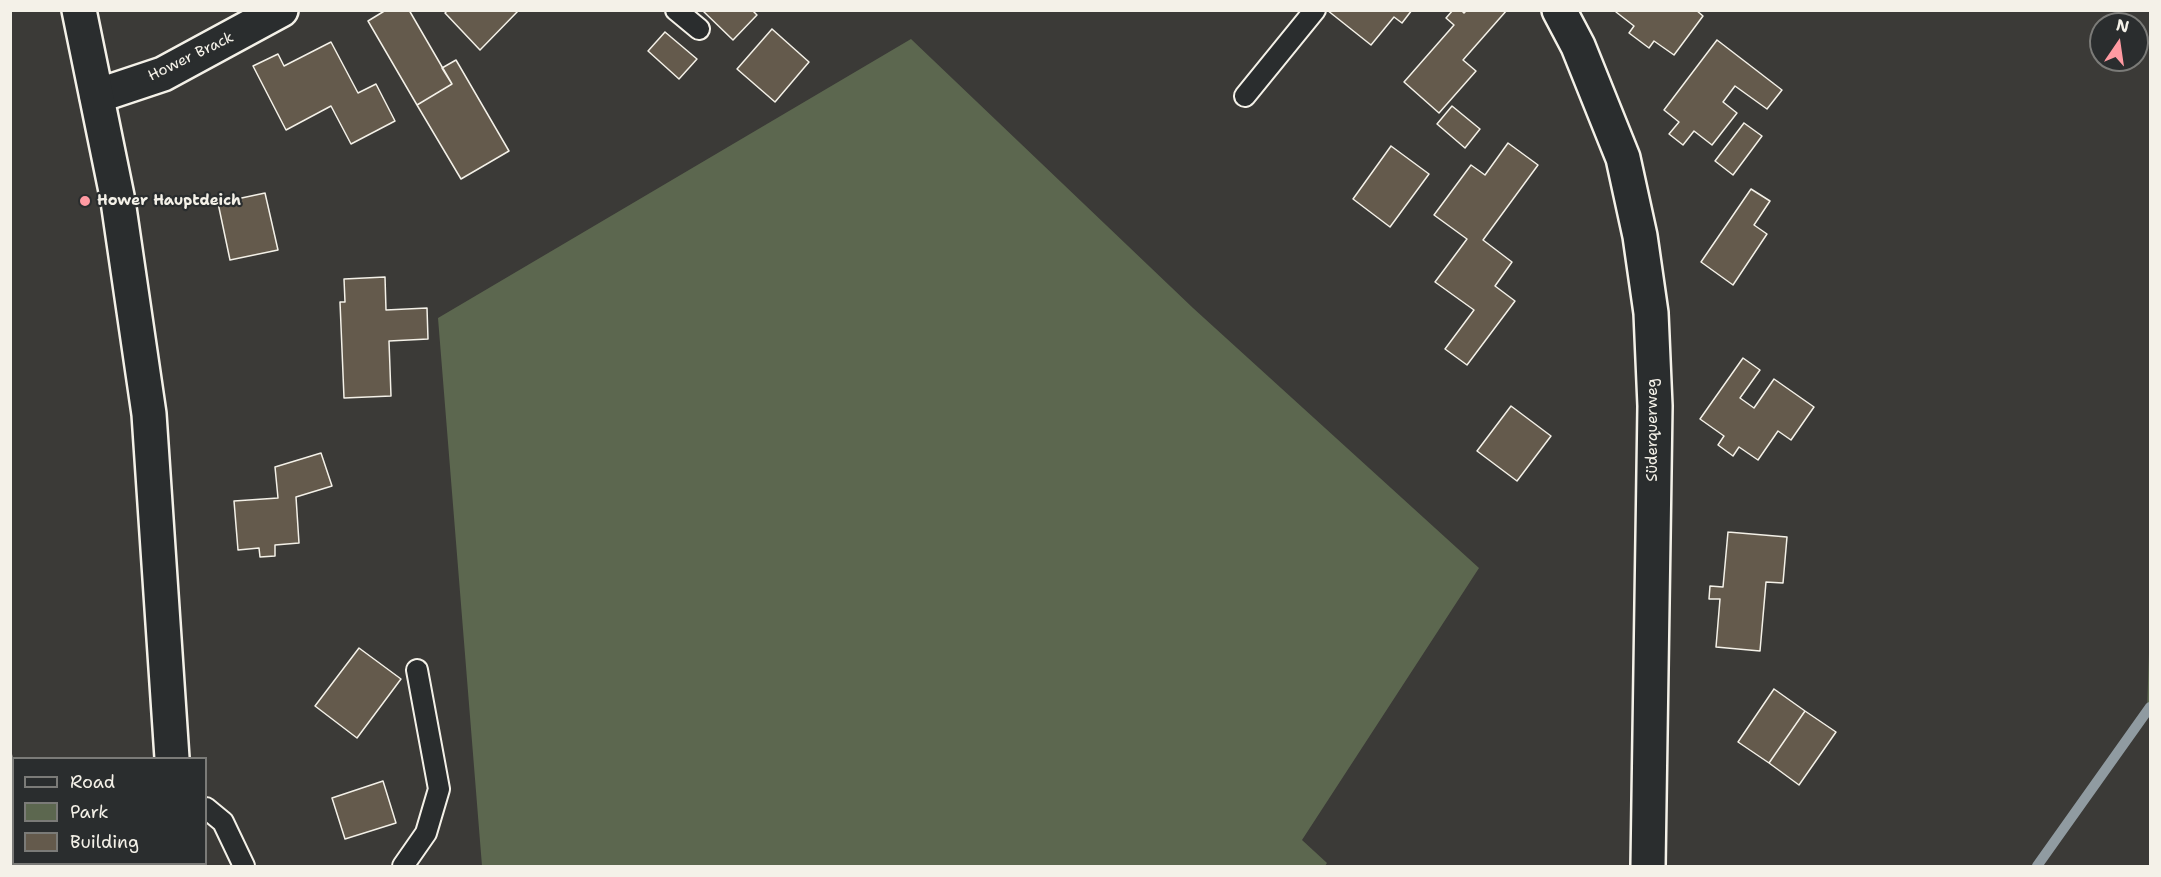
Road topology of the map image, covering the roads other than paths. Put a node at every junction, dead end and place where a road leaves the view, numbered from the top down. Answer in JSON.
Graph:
{"nodes":[{"id":1,"x":79,"y":10,"type":"edge"},
{"id":2,"x":281,"y":10,"type":"edge"},
{"id":3,"x":676,"y":10,"type":"edge"},
{"id":4,"x":1315,"y":10,"type":"edge"},
{"id":5,"x":1559,"y":10,"type":"edge"},
{"id":6,"x":699,"y":29,"type":"dead end"},
{"id":7,"x":97,"y":96,"type":"junction"},
{"id":8,"x":1245,"y":96,"type":"dead end"},
{"id":9,"x":417,"y":670,"type":"dead end"},
{"id":10,"x":172,"y":757,"type":"edge"},
{"id":11,"x":207,"y":809,"type":"edge"},
{"id":12,"x":244,"y":867,"type":"edge"},
{"id":13,"x":403,"y":867,"type":"edge"},
{"id":14,"x":1648,"y":867,"type":"edge"}],
"edges":[{"from":1,"to":7,"type":"street"},
{"from":2,"to":7,"type":"street","name":"Hower Brack"},
{"from":3,"to":6,"type":"lane"},
{"from":4,"to":8,"type":"lane"},
{"from":5,"to":14,"type":"street","name":"Süderquerweg"},
{"from":7,"to":10,"type":"street"},
{"from":9,"to":13,"type":"lane"},
{"from":11,"to":12,"type":"lane"}]}
